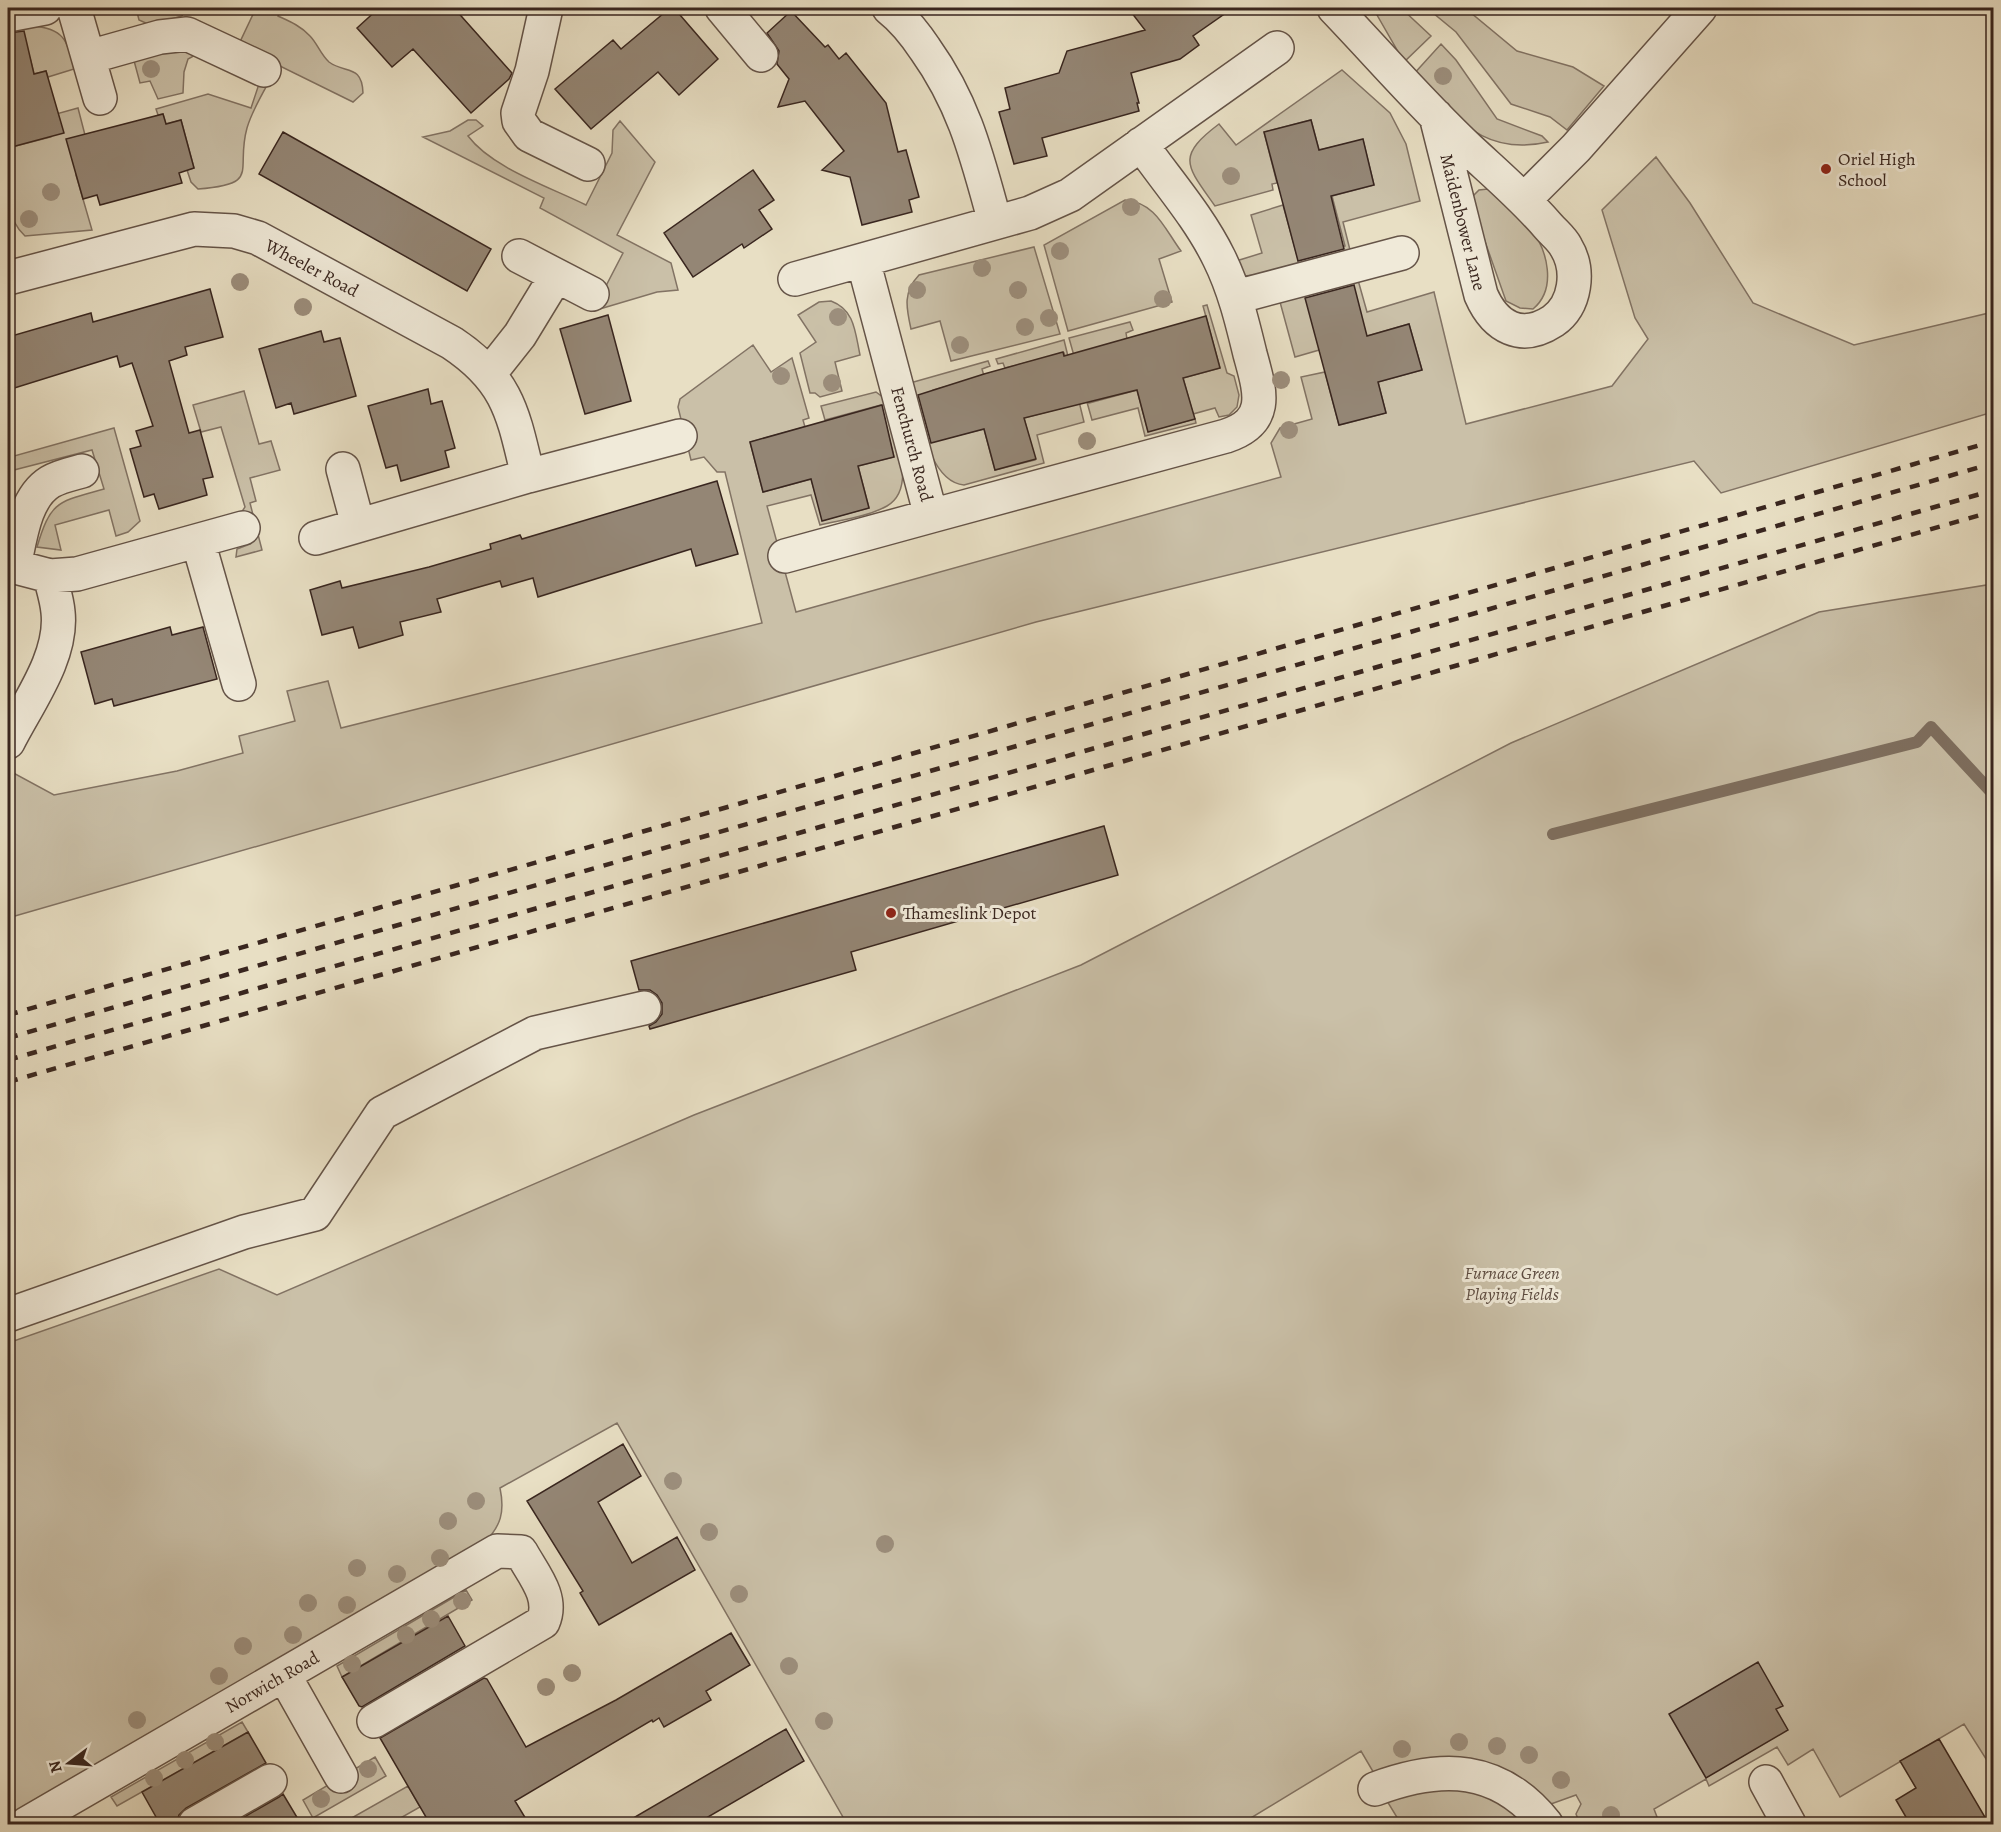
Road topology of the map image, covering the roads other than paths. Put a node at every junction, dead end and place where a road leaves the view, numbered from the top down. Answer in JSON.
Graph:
{"nodes":[{"id":1,"x":45,"y":8,"type":"edge"},
{"id":2,"x":74,"y":8,"type":"edge"},
{"id":3,"x":546,"y":8,"type":"edge"},
{"id":4,"x":722,"y":8,"type":"edge"},
{"id":5,"x":889,"y":8,"type":"edge"},
{"id":6,"x":1334,"y":8,"type":"edge"},
{"id":7,"x":1700,"y":8,"type":"edge"},
{"id":8,"x":8,"y":15,"type":"edge"},
{"id":9,"x":1277,"y":48,"type":"dead end"},
{"id":10,"x":761,"y":55,"type":"dead end"},
{"id":11,"x":89,"y":57,"type":"junction"},
{"id":12,"x":264,"y":70,"type":"dead end"},
{"id":13,"x":100,"y":98,"type":"dead end"},
{"id":14,"x":1436,"y":116,"type":"junction"},
{"id":15,"x":1141,"y":144,"type":"junction"},
{"id":16,"x":588,"y":164,"type":"dead end"},
{"id":17,"x":1525,"y":199,"type":"junction"},
{"id":18,"x":995,"y":222,"type":"junction"},
{"id":19,"x":1402,"y":253,"type":"dead end"},
{"id":20,"x":519,"y":256,"type":"dead end"},
{"id":21,"x":863,"y":260,"type":"junction"},
{"id":22,"x":556,"y":276,"type":"junction"},
{"id":23,"x":8,"y":278,"type":"edge"},
{"id":24,"x":795,"y":279,"type":"dead end"},
{"id":25,"x":592,"y":294,"type":"dead end"},
{"id":26,"x":1236,"y":297,"type":"junction"},
{"id":27,"x":489,"y":373,"type":"junction"},
{"id":28,"x":680,"y":436,"type":"dead end"},
{"id":29,"x":343,"y":469,"type":"dead end"},
{"id":30,"x":82,"y":471,"type":"dead end"},
{"id":31,"x":528,"y":476,"type":"junction"},
{"id":32,"x":931,"y":516,"type":"junction"},
{"id":33,"x":358,"y":525,"type":"junction"},
{"id":34,"x":243,"y":528,"type":"dead end"},
{"id":35,"x":316,"y":538,"type":"dead end"},
{"id":36,"x":198,"y":541,"type":"junction"},
{"id":37,"x":785,"y":556,"type":"dead end"},
{"id":38,"x":11,"y":566,"type":"edge"},
{"id":39,"x":50,"y":576,"type":"junction"},
{"id":40,"x":239,"y":684,"type":"dead end"},
{"id":41,"x":8,"y":742,"type":"edge"},
{"id":42,"x":644,"y":1008,"type":"dead end"},
{"id":43,"x":8,"y":1315,"type":"edge"},
{"id":44,"x":284,"y":1675,"type":"junction"},
{"id":45,"x":374,"y":1721,"type":"dead end"},
{"id":46,"x":341,"y":1776,"type":"dead end"},
{"id":47,"x":270,"y":1781,"type":"dead end"},
{"id":48,"x":1766,"y":1782,"type":"dead end"},
{"id":49,"x":1375,"y":1789,"type":"dead end"},
{"id":50,"x":46,"y":1819,"type":"edge"},
{"id":51,"x":195,"y":1824,"type":"edge"},
{"id":52,"x":1546,"y":1824,"type":"edge"},
{"id":53,"x":1789,"y":1824,"type":"edge"}],
"edges":[{"from":1,"to":8,"type":"street"},
{"from":2,"to":11,"type":"street"},
{"from":3,"to":16,"type":"street"},
{"from":4,"to":10,"type":"street"},
{"from":5,"to":18,"type":"street"},
{"from":6,"to":14,"type":"street","name":"Maidenbower Lane"},
{"from":7,"to":17,"type":"street"},
{"from":9,"to":15,"type":"street"},
{"from":11,"to":12,"type":"street"},
{"from":11,"to":13,"type":"street"},
{"from":14,"to":17,"type":"street","name":"Maidenbower Lane"},
{"from":14,"to":17,"type":"street","name":"Maidenbower Lane"},
{"from":15,"to":18,"type":"street"},
{"from":15,"to":26,"type":"street"},
{"from":18,"to":21,"type":"street"},
{"from":19,"to":26,"type":"street"},
{"from":20,"to":22,"type":"street"},
{"from":21,"to":24,"type":"street"},
{"from":21,"to":32,"type":"street","name":"Fenchurch Road"},
{"from":22,"to":25,"type":"street"},
{"from":22,"to":27,"type":"street"},
{"from":23,"to":27,"type":"street","name":"Wheeler Road"},
{"from":26,"to":32,"type":"street"},
{"from":27,"to":31,"type":"street","name":"Wheeler Road"},
{"from":28,"to":31,"type":"street"},
{"from":29,"to":33,"type":"street"},
{"from":30,"to":38,"type":"street"},
{"from":31,"to":33,"type":"street"},
{"from":32,"to":37,"type":"street","name":"Fenchurch Road"},
{"from":33,"to":35,"type":"street"},
{"from":34,"to":36,"type":"street"},
{"from":36,"to":39,"type":"street"},
{"from":36,"to":40,"type":"street"},
{"from":38,"to":39,"type":"street"},
{"from":39,"to":41,"type":"street"},
{"from":42,"to":43,"type":"street"},
{"from":44,"to":45,"type":"street","name":"Norwich Road"},
{"from":44,"to":46,"type":"street"},
{"from":44,"to":50,"type":"street","name":"Norwich Road"},
{"from":47,"to":51,"type":"street"},
{"from":48,"to":53,"type":"street"},
{"from":49,"to":52,"type":"street"}]}
